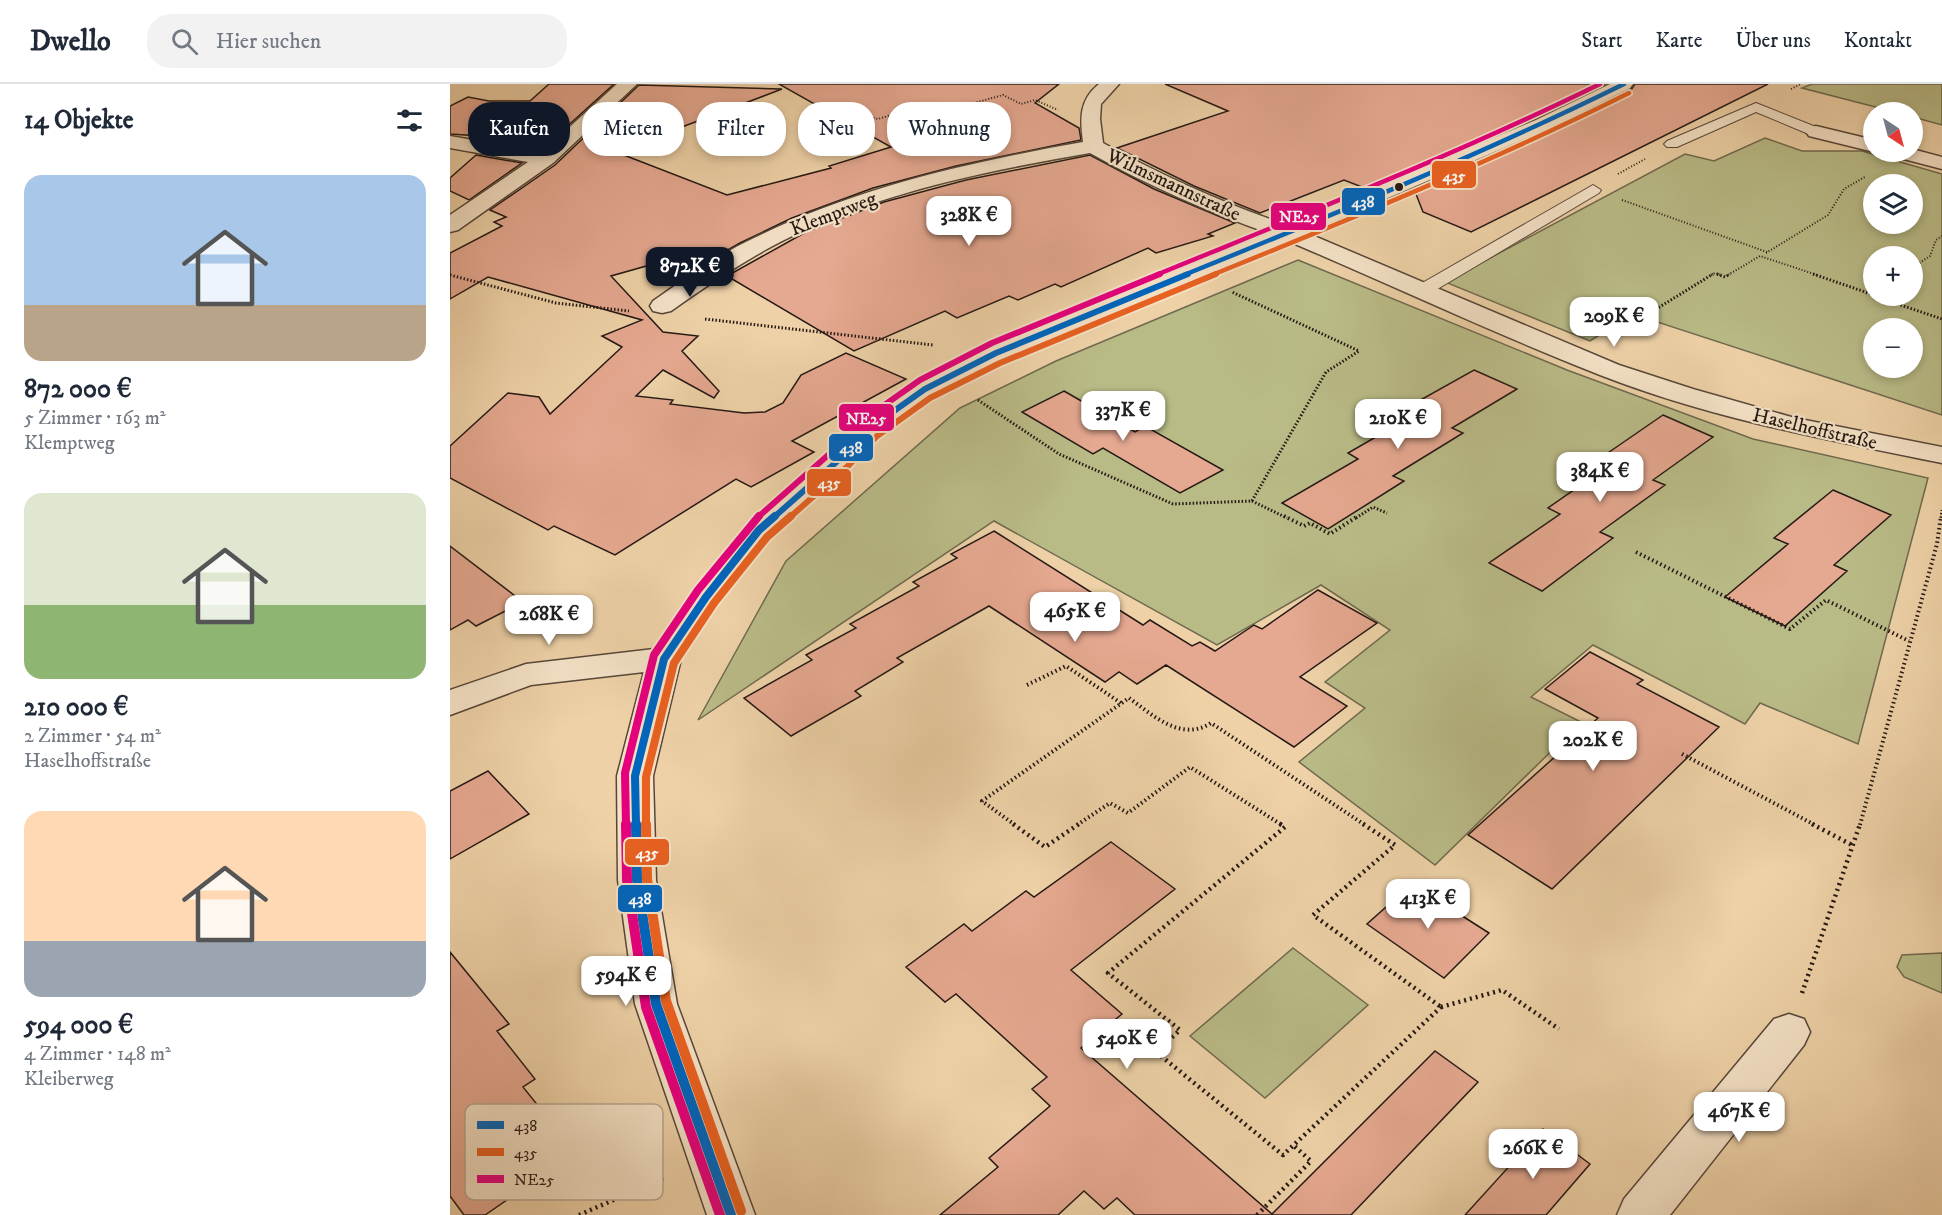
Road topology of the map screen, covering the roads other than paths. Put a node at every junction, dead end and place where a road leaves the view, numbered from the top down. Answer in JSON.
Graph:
{"nodes":[{"id":1,"x":628,"y":84,"type":"edge"},
{"id":2,"x":1110,"y":84,"type":"edge"},
{"id":3,"x":1624,"y":84,"type":"edge"},
{"id":4,"x":1816,"y":132,"type":"joint"},
{"id":5,"x":450,"y":142,"type":"edge"},
{"id":6,"x":1863,"y":143,"type":"edge"},
{"id":7,"x":1672,"y":144,"type":"dead end"},
{"id":8,"x":1093,"y":146,"type":"junction"},
{"id":9,"x":1923,"y":158,"type":"edge"},
{"id":10,"x":546,"y":159,"type":"junction"},
{"id":11,"x":1942,"y":164,"type":"edge"},
{"id":12,"x":1593,"y":190,"type":"road end"},
{"id":13,"x":450,"y":225,"type":"edge"},
{"id":14,"x":1289,"y":233,"type":"junction"},
{"id":15,"x":1423,"y":290,"type":"junction"},
{"id":16,"x":662,"y":306,"type":"dead end"},
{"id":17,"x":1942,"y":455,"type":"edge"},
{"id":18,"x":664,"y":659,"type":"junction"},
{"id":19,"x":450,"y":703,"type":"edge"},
{"id":20,"x":1789,"y":1032,"type":"road end"},
{"id":21,"x":731,"y":1215,"type":"edge"},
{"id":22,"x":1641,"y":1215,"type":"edge"}],
"edges":[{"from":1,"to":10,"type":"street"},
{"from":2,"to":8,"type":"street","name":"Wilmsmannstraße"},
{"from":3,"to":14,"type":"street"},
{"from":4,"to":6,"type":"street"},
{"from":4,"to":7,"type":"lane"},
{"from":5,"to":10,"type":"street"},
{"from":8,"to":14,"type":"street","name":"Wilmsmannstraße"},
{"from":8,"to":16,"type":"street","name":"Klemptweg"},
{"from":9,"to":11,"type":"street"},
{"from":10,"to":13,"type":"street"},
{"from":12,"to":15,"type":"lane"},
{"from":14,"to":15,"type":"street","name":"Haselhoffstraße"},
{"from":14,"to":18,"type":"street"},
{"from":15,"to":17,"type":"street","name":"Haselhoffstraße"},
{"from":18,"to":19,"type":"street"},
{"from":18,"to":21,"type":"street"},
{"from":20,"to":22,"type":"street"}]}
